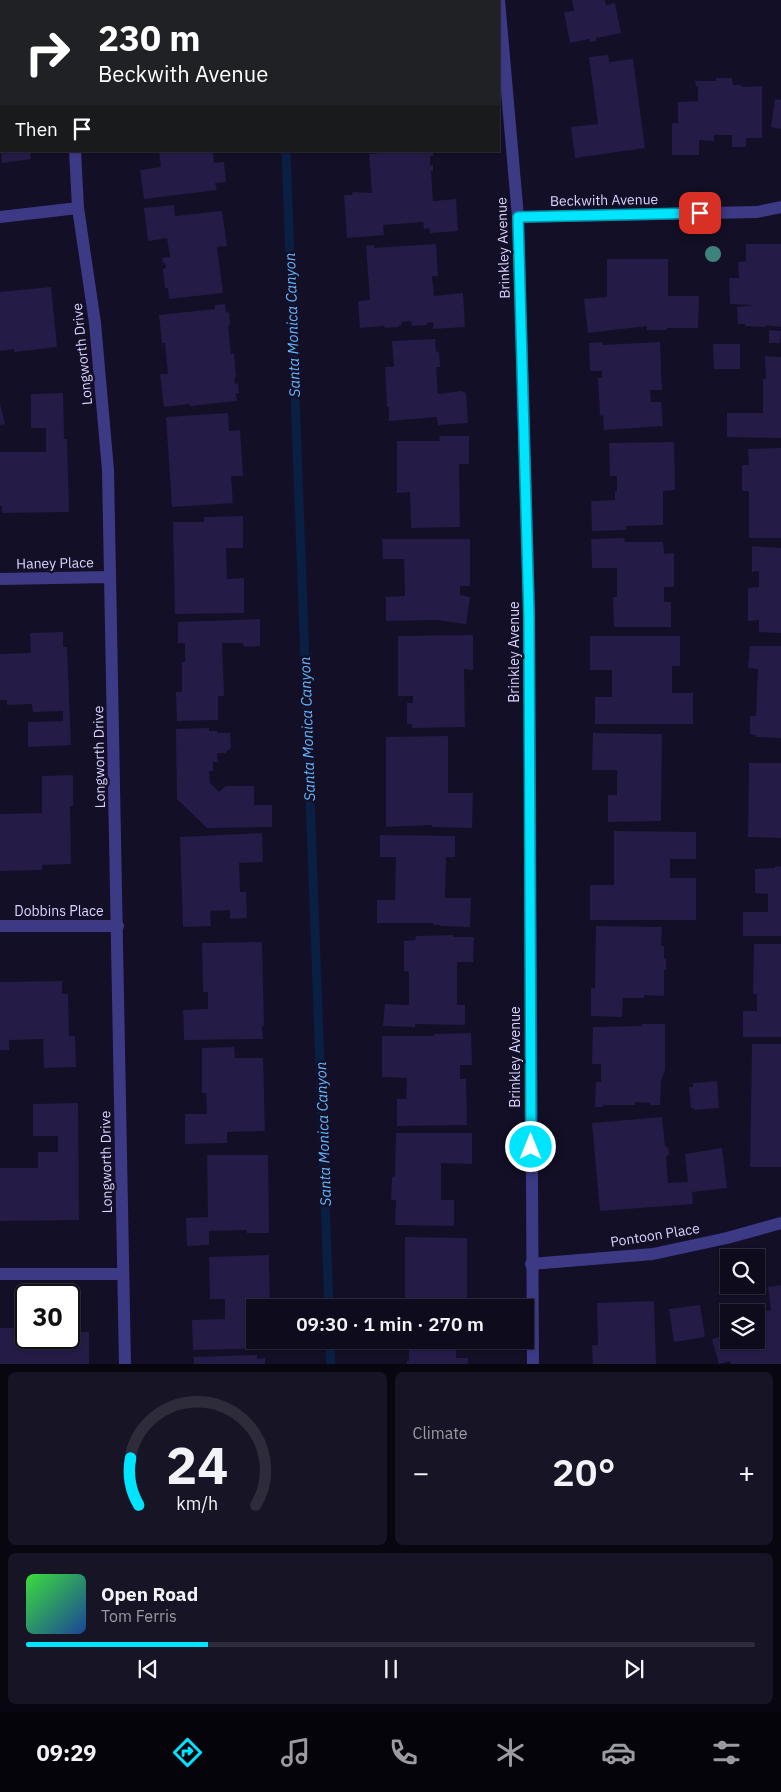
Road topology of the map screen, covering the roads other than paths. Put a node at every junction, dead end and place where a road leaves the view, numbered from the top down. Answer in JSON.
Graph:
{"nodes":[{"id":1,"x":500,"y":11,"type":"edge"},
{"id":2,"x":75,"y":152,"type":"edge"},
{"id":3,"x":781,"y":207,"type":"edge"},
{"id":4,"x":78,"y":208,"type":"junction"},
{"id":5,"x":518,"y":217,"type":"junction"},
{"id":6,"x":0,"y":218,"type":"edge"},
{"id":7,"x":110,"y":577,"type":"junction"},
{"id":8,"x":0,"y":580,"type":"edge"},
{"id":9,"x":0,"y":926,"type":"edge"},
{"id":10,"x":118,"y":926,"type":"junction"},
{"id":11,"x":781,"y":1223,"type":"edge"},
{"id":12,"x":531,"y":1264,"type":"junction"},
{"id":13,"x":0,"y":1274,"type":"edge"},
{"id":14,"x":123,"y":1274,"type":"junction"},
{"id":15,"x":124,"y":1364,"type":"edge"},
{"id":16,"x":533,"y":1364,"type":"edge"}],
"edges":[{"from":1,"to":5,"type":"street","name":"Brinkley Avenue"},
{"from":2,"to":4,"type":"street","name":"Longworth Drive"},
{"from":3,"to":5,"type":"street","name":"Beckwith Avenue"},
{"from":4,"to":6,"type":"street"},
{"from":4,"to":7,"type":"street","name":"Longworth Drive"},
{"from":5,"to":12,"type":"street","name":"Brinkley Avenue"},
{"from":7,"to":8,"type":"street","name":"Haney Place"},
{"from":7,"to":10,"type":"street","name":"Longworth Drive"},
{"from":9,"to":10,"type":"street","name":"Dobbins Place"},
{"from":10,"to":14,"type":"street","name":"Longworth Drive"},
{"from":11,"to":12,"type":"street","name":"Pontoon Place"},
{"from":12,"to":16,"type":"street","name":"Brinkley Avenue"},
{"from":13,"to":14,"type":"street"},
{"from":14,"to":15,"type":"street","name":"Longworth Drive"}]}
